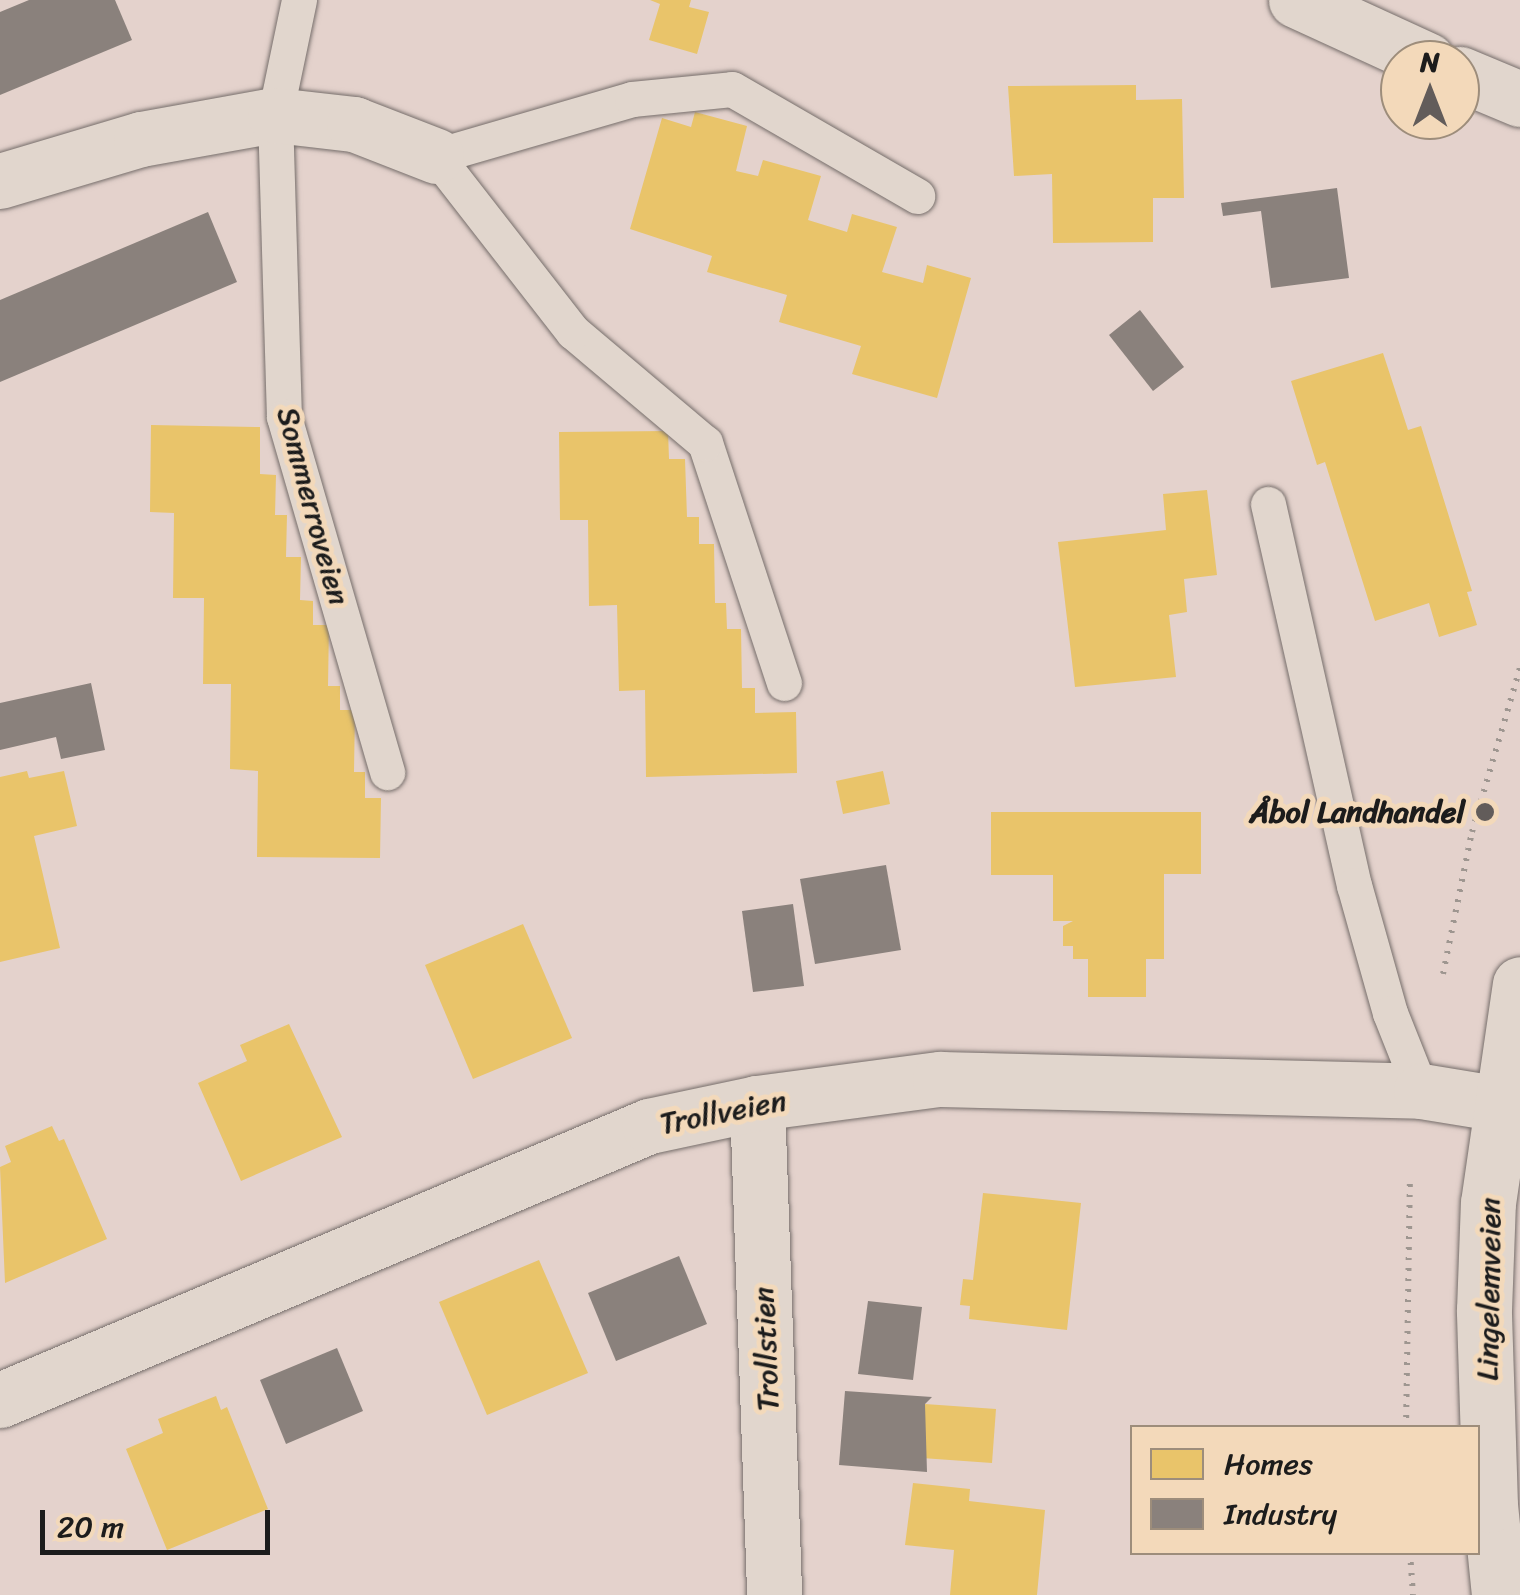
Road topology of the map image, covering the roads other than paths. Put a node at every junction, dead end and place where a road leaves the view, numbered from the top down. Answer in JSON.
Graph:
{"nodes":[{"id":1,"x":299,"y":0,"type":"edge"},
{"id":2,"x":1296,"y":0,"type":"edge"},
{"id":3,"x":1383,"y":40,"type":"edge"},
{"id":4,"x":1480,"y":82,"type":"edge"},
{"id":5,"x":1520,"y":99,"type":"edge"},
{"id":6,"x":275,"y":114,"type":"junction"},
{"id":7,"x":436,"y":156,"type":"junction"},
{"id":8,"x":0,"y":181,"type":"edge"},
{"id":9,"x":917,"y":196,"type":"dead end"},
{"id":10,"x":1268,"y":504,"type":"dead end"},
{"id":11,"x":784,"y":683,"type":"dead end"},
{"id":12,"x":387,"y":772,"type":"dead end"},
{"id":13,"x":1520,"y":984,"type":"edge"},
{"id":14,"x":1421,"y":1091,"type":"junction"},
{"id":15,"x":757,"y":1102,"type":"junction"},
{"id":16,"x":1500,"y":1104,"type":"junction"},
{"id":17,"x":0,"y":1400,"type":"edge"},
{"id":18,"x":774,"y":1595,"type":"edge"},
{"id":19,"x":1499,"y":1595,"type":"edge"}],
"edges":[{"from":1,"to":6,"type":"lane","name":"Sommerroveien"},
{"from":2,"to":3,"type":"street"},
{"from":4,"to":5,"type":"street"},
{"from":6,"to":7,"type":"street"},
{"from":6,"to":8,"type":"street"},
{"from":6,"to":12,"type":"lane","name":"Sommerroveien"},
{"from":7,"to":9,"type":"lane"},
{"from":7,"to":11,"type":"lane"},
{"from":10,"to":14,"type":"lane"},
{"from":13,"to":16,"type":"street","name":"Lingelemveien"},
{"from":14,"to":15,"type":"street","name":"Trollveien"},
{"from":14,"to":16,"type":"street","name":"Trollveien"},
{"from":15,"to":17,"type":"street","name":"Trollveien"},
{"from":15,"to":18,"type":"street","name":"Trollstien"},
{"from":16,"to":19,"type":"street","name":"Lingelemveien"}]}
